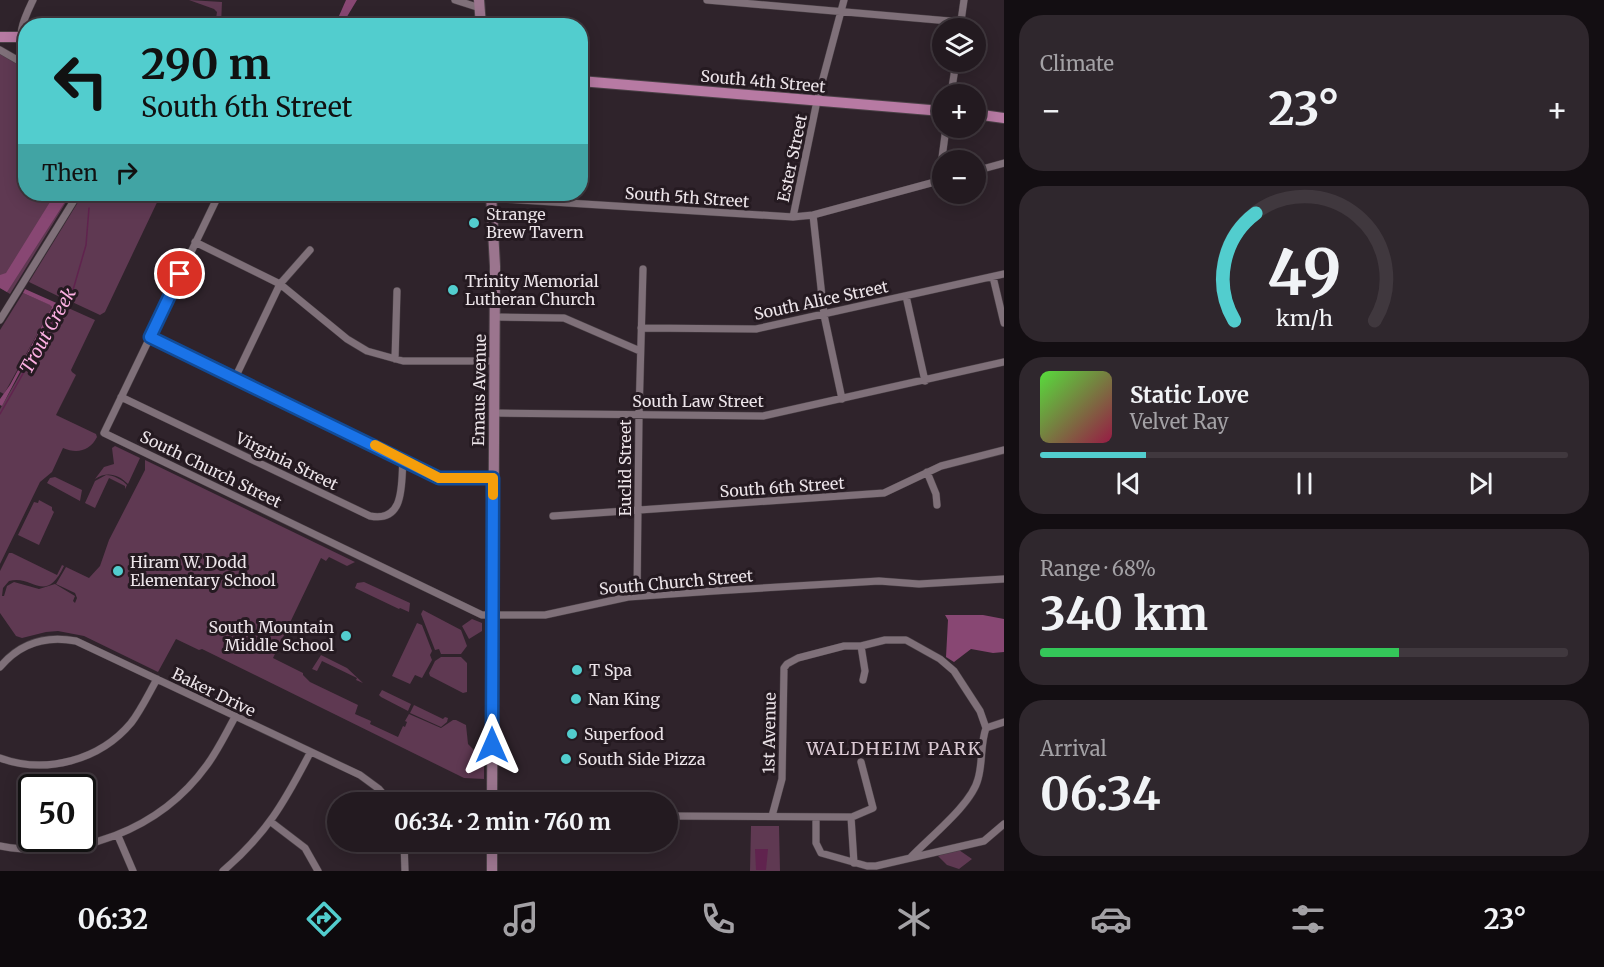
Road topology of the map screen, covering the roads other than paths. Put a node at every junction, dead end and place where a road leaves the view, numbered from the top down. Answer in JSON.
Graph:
{"nodes":[{"id":1,"x":33,"y":0,"type":"edge"},
{"id":2,"x":454,"y":0,"type":"edge"},
{"id":3,"x":707,"y":0,"type":"edge"},
{"id":4,"x":844,"y":0,"type":"edge"},
{"id":5,"x":964,"y":0,"type":"edge"},
{"id":6,"x":480,"y":4,"type":"edge"},
{"id":7,"x":841,"y":12,"type":"junction"},
{"id":8,"x":25,"y":18,"type":"edge"},
{"id":9,"x":962,"y":18,"type":"edge"},
{"id":10,"x":932,"y":22,"type":"edge"},
{"id":11,"x":0,"y":37,"type":"edge"},
{"id":12,"x":18,"y":37,"type":"edge"},
{"id":13,"x":0,"y":50,"type":"edge"},
{"id":14,"x":18,"y":60,"type":"edge"},
{"id":15,"x":588,"y":82,"type":"edge"},
{"id":16,"x":818,"y":101,"type":"junction"},
{"id":17,"x":932,"y":110,"type":"edge"},
{"id":18,"x":986,"y":116,"type":"edge"},
{"id":19,"x":1004,"y":118,"type":"edge"},
{"id":20,"x":1004,"y":163,"type":"edge"},
{"id":21,"x":986,"y":168,"type":"edge"},
{"id":22,"x":932,"y":182,"type":"edge"},
{"id":23,"x":74,"y":201,"type":"edge"},
{"id":24,"x":216,"y":201,"type":"edge"},
{"id":25,"x":491,"y":201,"type":"edge"},
{"id":26,"x":573,"y":201,"type":"edge"},
{"id":27,"x":813,"y":214,"type":"junction"},
{"id":28,"x":793,"y":217,"type":"junction"},
{"id":29,"x":195,"y":242,"type":"junction"},
{"id":30,"x":310,"y":250,"type":"dead end"},
{"id":31,"x":643,"y":269,"type":"dead end"},
{"id":32,"x":1004,"y":274,"type":"edge"},
{"id":33,"x":993,"y":277,"type":"junction"},
{"id":34,"x":280,"y":284,"type":"junction"},
{"id":35,"x":397,"y":291,"type":"dead end"},
{"id":36,"x":906,"y":296,"type":"junction"},
{"id":37,"x":824,"y":315,"type":"junction"},
{"id":38,"x":495,"y":317,"type":"junction"},
{"id":39,"x":0,"y":320,"type":"edge"},
{"id":40,"x":1004,"y":323,"type":"edge"},
{"id":41,"x":641,"y":328,"type":"junction"},
{"id":42,"x":150,"y":337,"type":"junction"},
{"id":43,"x":640,"y":351,"type":"junction"},
{"id":44,"x":395,"y":359,"type":"junction"},
{"id":45,"x":495,"y":361,"type":"junction"},
{"id":46,"x":1004,"y":362,"type":"edge"},
{"id":47,"x":235,"y":378,"type":"junction"},
{"id":48,"x":925,"y":381,"type":"junction"},
{"id":49,"x":121,"y":397,"type":"junction"},
{"id":50,"x":842,"y":399,"type":"junction"},
{"id":51,"x":494,"y":413,"type":"junction"},
{"id":52,"x":639,"y":415,"type":"junction"},
{"id":53,"x":1004,"y":452,"type":"edge"},
{"id":54,"x":403,"y":459,"type":"junction"},
{"id":55,"x":927,"y":472,"type":"junction"},
{"id":56,"x":493,"y":478,"type":"junction"},
{"id":57,"x":937,"y":505,"type":"dead end"},
{"id":58,"x":638,"y":510,"type":"junction"},
{"id":59,"x":553,"y":516,"type":"dead end"},
{"id":60,"x":1004,"y":579,"type":"edge"},
{"id":61,"x":637,"y":596,"type":"junction"},
{"id":62,"x":492,"y":615,"type":"junction"},
{"id":63,"x":861,"y":646,"type":"junction"},
{"id":64,"x":0,"y":667,"type":"edge"},
{"id":65,"x":157,"y":679,"type":"junction"},
{"id":66,"x":863,"y":680,"type":"dead end"},
{"id":67,"x":235,"y":717,"type":"junction"},
{"id":68,"x":1004,"y":722,"type":"edge"},
{"id":69,"x":986,"y":728,"type":"junction"},
{"id":70,"x":310,"y":753,"type":"junction"},
{"id":71,"x":0,"y":758,"type":"edge"},
{"id":72,"x":861,"y":762,"type":"dead end"},
{"id":73,"x":382,"y":792,"type":"edge"},
{"id":74,"x":492,"y":792,"type":"edge"},
{"id":75,"x":678,"y":816,"type":"edge"},
{"id":76,"x":772,"y":816,"type":"junction"},
{"id":77,"x":816,"y":817,"type":"junction"},
{"id":78,"x":851,"y":817,"type":"junction"},
{"id":79,"x":271,"y":822,"type":"junction"},
{"id":80,"x":1004,"y":824,"type":"edge"},
{"id":81,"x":118,"y":836,"type":"junction"},
{"id":82,"x":0,"y":846,"type":"edge"},
{"id":83,"x":404,"y":852,"type":"edge"},
{"id":84,"x":492,"y":852,"type":"edge"},
{"id":85,"x":911,"y":857,"type":"junction"},
{"id":86,"x":854,"y":863,"type":"junction"},
{"id":87,"x":133,"y":871,"type":"edge"},
{"id":88,"x":223,"y":871,"type":"edge"},
{"id":89,"x":318,"y":871,"type":"edge"},
{"id":90,"x":405,"y":871,"type":"edge"},
{"id":91,"x":492,"y":871,"type":"edge"}],
"edges":[{"from":1,"to":8,"type":"street"},
{"from":2,"to":6,"type":"street"},
{"from":3,"to":7,"type":"street"},
{"from":4,"to":7,"type":"street","name":"Ester Street"},
{"from":5,"to":9,"type":"street"},
{"from":7,"to":10,"type":"street"},
{"from":7,"to":16,"type":"street","name":"Ester Street"},
{"from":11,"to":12,"type":"main road"},
{"from":13,"to":14,"type":"street"},
{"from":15,"to":16,"type":"main road","name":"South 4th Street"},
{"from":16,"to":17,"type":"main road","name":"South 4th Street"},
{"from":16,"to":28,"type":"street","name":"Ester Street"},
{"from":18,"to":19,"type":"main road"},
{"from":20,"to":21,"type":"street"},
{"from":22,"to":27,"type":"street","name":"South 5th Street"},
{"from":23,"to":39,"type":"street"},
{"from":24,"to":29,"type":"street"},
{"from":25,"to":38,"type":"main road","name":"Emaus Avenue"},
{"from":26,"to":28,"type":"street","name":"South 5th Street"},
{"from":27,"to":28,"type":"street","name":"South 5th Street"},
{"from":27,"to":37,"type":"street"},
{"from":29,"to":34,"type":"street"},
{"from":29,"to":42,"type":"street"},
{"from":30,"to":34,"type":"street"},
{"from":31,"to":41,"type":"street","name":"Euclid Street"},
{"from":32,"to":33,"type":"street","name":"South Alice Street"},
{"from":33,"to":36,"type":"street","name":"South Alice Street"},
{"from":33,"to":40,"type":"street"},
{"from":34,"to":44,"type":"street"},
{"from":34,"to":47,"type":"street"},
{"from":35,"to":44,"type":"street"},
{"from":36,"to":37,"type":"street","name":"South Alice Street"},
{"from":36,"to":48,"type":"street"},
{"from":37,"to":41,"type":"street","name":"South Alice Street"},
{"from":37,"to":50,"type":"street"},
{"from":38,"to":43,"type":"street"},
{"from":38,"to":45,"type":"main road","name":"Emaus Avenue"},
{"from":41,"to":43,"type":"street","name":"Euclid Street"},
{"from":42,"to":47,"type":"street"},
{"from":42,"to":49,"type":"street"},
{"from":43,"to":52,"type":"street","name":"Euclid Street"},
{"from":44,"to":45,"type":"street"},
{"from":45,"to":51,"type":"main road","name":"Emaus Avenue"},
{"from":46,"to":48,"type":"street","name":"South Law Street"},
{"from":47,"to":54,"type":"street"},
{"from":48,"to":50,"type":"street","name":"South Law Street"},
{"from":49,"to":54,"type":"street","name":"Virginia Street"},
{"from":49,"to":62,"type":"street","name":"South Church Street"},
{"from":50,"to":52,"type":"street","name":"South Law Street"},
{"from":51,"to":52,"type":"street","name":"South Law Street"},
{"from":51,"to":56,"type":"main road","name":"Emaus Avenue"},
{"from":52,"to":58,"type":"street","name":"Euclid Street"},
{"from":53,"to":55,"type":"street","name":"South 6th Street"},
{"from":54,"to":56,"type":"street"},
{"from":55,"to":57,"type":"street"},
{"from":55,"to":58,"type":"street","name":"South 6th Street"},
{"from":56,"to":62,"type":"main road","name":"Emaus Avenue"},
{"from":58,"to":59,"type":"street","name":"South 6th Street"},
{"from":58,"to":61,"type":"street","name":"Euclid Street"},
{"from":60,"to":61,"type":"street","name":"South Church Street"},
{"from":61,"to":62,"type":"street","name":"South Church Street"},
{"from":62,"to":74,"type":"main road","name":"Emaus Avenue"},
{"from":63,"to":66,"type":"street"},
{"from":63,"to":69,"type":"street"},
{"from":63,"to":76,"type":"street","name":"1st Avenue"},
{"from":64,"to":65,"type":"street","name":"Baker Drive"},
{"from":65,"to":67,"type":"street","name":"Baker Drive"},
{"from":65,"to":71,"type":"street"},
{"from":67,"to":70,"type":"street","name":"Baker Drive"},
{"from":67,"to":81,"type":"street"},
{"from":68,"to":69,"type":"street"},
{"from":69,"to":85,"type":"street"},
{"from":70,"to":73,"type":"street","name":"Baker Drive"},
{"from":70,"to":79,"type":"street"},
{"from":72,"to":78,"type":"street"},
{"from":75,"to":76,"type":"street"},
{"from":76,"to":77,"type":"street"},
{"from":77,"to":78,"type":"street"},
{"from":77,"to":86,"type":"street"},
{"from":78,"to":86,"type":"street"},
{"from":79,"to":88,"type":"street"},
{"from":79,"to":89,"type":"street"},
{"from":80,"to":85,"type":"street"},
{"from":81,"to":82,"type":"street"},
{"from":81,"to":87,"type":"street"},
{"from":83,"to":90,"type":"street"},
{"from":84,"to":91,"type":"main road"},
{"from":85,"to":86,"type":"street"}]}
